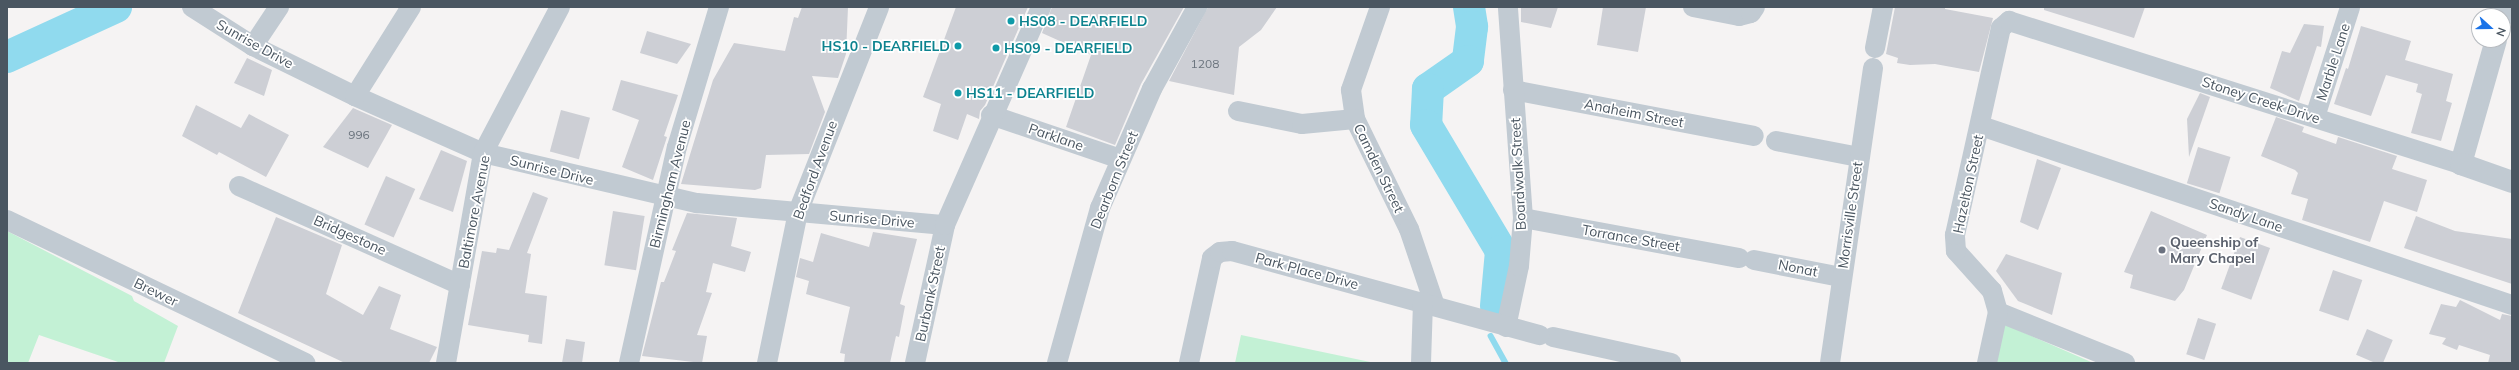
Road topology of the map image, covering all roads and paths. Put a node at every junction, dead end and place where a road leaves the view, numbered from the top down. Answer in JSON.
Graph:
{"nodes":[{"id":1,"x":192,"y":7,"type":"edge"},
{"id":2,"x":279,"y":7,"type":"edge"},
{"id":3,"x":411,"y":7,"type":"edge"},
{"id":4,"x":560,"y":7,"type":"edge"},
{"id":5,"x":719,"y":7,"type":"edge"},
{"id":6,"x":878,"y":7,"type":"edge"},
{"id":7,"x":1041,"y":7,"type":"edge"},
{"id":8,"x":1196,"y":7,"type":"edge"},
{"id":9,"x":1380,"y":7,"type":"edge"},
{"id":10,"x":1508,"y":7,"type":"edge"},
{"id":11,"x":1693,"y":7,"type":"edge"},
{"id":12,"x":1755,"y":7,"type":"edge"},
{"id":13,"x":1883,"y":7,"type":"edge"},
{"id":14,"x":2350,"y":7,"type":"edge"},
{"id":15,"x":2009,"y":21,"type":"joint"},
{"id":16,"x":253,"y":46,"type":"junction"},
{"id":17,"x":1876,"y":48,"type":"dead end"},
{"id":18,"x":2494,"y":48,"type":"edge"},
{"id":19,"x":1874,"y":68,"type":"dead end"},
{"id":20,"x":1513,"y":90,"type":"junction"},
{"id":21,"x":355,"y":96,"type":"junction"},
{"id":22,"x":1238,"y":111,"type":"dead end"},
{"id":23,"x":991,"y":115,"type":"junction"},
{"id":24,"x":2315,"y":117,"type":"junction"},
{"id":25,"x":1355,"y":119,"type":"junction"},
{"id":26,"x":1981,"y":126,"type":"junction"},
{"id":27,"x":1754,"y":136,"type":"dead end"},
{"id":28,"x":1776,"y":141,"type":"dead end"},
{"id":29,"x":484,"y":153,"type":"junction"},
{"id":30,"x":1859,"y":157,"type":"junction"},
{"id":31,"x":1120,"y":159,"type":"junction"},
{"id":32,"x":2461,"y":164,"type":"junction"},
{"id":33,"x":2512,"y":182,"type":"edge"},
{"id":34,"x":240,"y":186,"type":"dead end"},
{"id":35,"x":665,"y":198,"type":"junction"},
{"id":36,"x":798,"y":212,"type":"junction"},
{"id":37,"x":1523,"y":218,"type":"junction"},
{"id":38,"x":7,"y":220,"type":"edge"},
{"id":39,"x":945,"y":225,"type":"junction"},
{"id":40,"x":1746,"y":259,"type":"joint"},
{"id":41,"x":1841,"y":277,"type":"junction"},
{"id":42,"x":460,"y":285,"type":"junction"},
{"id":43,"x":1429,"y":304,"type":"junction"},
{"id":44,"x":2512,"y":305,"type":"edge"},
{"id":45,"x":1998,"y":312,"type":"junction"},
{"id":46,"x":1506,"y":327,"type":"junction"},
{"id":47,"x":2102,"y":359,"type":"edge"},
{"id":48,"x":305,"y":363,"type":"edge"},
{"id":49,"x":446,"y":363,"type":"edge"},
{"id":50,"x":629,"y":363,"type":"edge"},
{"id":51,"x":767,"y":363,"type":"edge"},
{"id":52,"x":915,"y":363,"type":"edge"},
{"id":53,"x":1057,"y":363,"type":"edge"},
{"id":54,"x":1189,"y":363,"type":"edge"},
{"id":55,"x":1421,"y":363,"type":"edge"},
{"id":56,"x":1671,"y":363,"type":"edge"},
{"id":57,"x":1830,"y":363,"type":"edge"},
{"id":58,"x":1987,"y":363,"type":"edge"},
{"id":59,"x":2125,"y":363,"type":"edge"}],
"edges":[{"from":1,"to":16,"type":"street","name":"Sunrise Drive"},
{"from":2,"to":16,"type":"street"},
{"from":3,"to":21,"type":"street"},
{"from":4,"to":29,"type":"street","name":"Baltimore Avenue"},
{"from":5,"to":35,"type":"street","name":"Birmingham Avenue"},
{"from":6,"to":36,"type":"street","name":"Bedford Avenue"},
{"from":7,"to":23,"type":"street","name":"Burbank Street"},
{"from":8,"to":31,"type":"street","name":"Dearborn Street"},
{"from":9,"to":25,"type":"street","name":"Camden Street"},
{"from":10,"to":20,"type":"street","name":"Boardwalk Street"},
{"from":11,"to":12,"type":"street"},
{"from":13,"to":17,"type":"street"},
{"from":14,"to":24,"type":"street","name":"Marble Lane"},
{"from":15,"to":24,"type":"street","name":"Stoney Creek Drive"},
{"from":15,"to":26,"type":"street","name":"Hazelton Street"},
{"from":16,"to":21,"type":"street","name":"Sunrise Drive"},
{"from":18,"to":32,"type":"street"},
{"from":19,"to":30,"type":"street","name":"Morrisville Street"},
{"from":20,"to":27,"type":"street","name":"Anaheim Street"},
{"from":20,"to":37,"type":"street","name":"Boardwalk Street"},
{"from":21,"to":29,"type":"street","name":"Sunrise Drive"},
{"from":22,"to":25,"type":"street"},
{"from":23,"to":31,"type":"street","name":"Parklane"},
{"from":23,"to":39,"type":"street","name":"Burbank Street"},
{"from":24,"to":32,"type":"street","name":"Stoney Creek Drive"},
{"from":25,"to":43,"type":"street","name":"Camden Street"},
{"from":26,"to":44,"type":"street","name":"Sandy Lane"},
{"from":26,"to":45,"type":"street","name":"Hazelton Street"},
{"from":28,"to":30,"type":"street"},
{"from":29,"to":35,"type":"street","name":"Sunrise Drive"},
{"from":29,"to":42,"type":"street","name":"Baltimore Avenue"},
{"from":30,"to":41,"type":"street","name":"Morrisville Street"},
{"from":31,"to":53,"type":"street","name":"Dearborn Street"},
{"from":32,"to":33,"type":"street","name":"Stoney Creek Drive"},
{"from":34,"to":42,"type":"street","name":"Bridgestone"},
{"from":35,"to":36,"type":"street","name":"Sunrise Drive"},
{"from":35,"to":50,"type":"street","name":"Birmingham Avenue"},
{"from":36,"to":39,"type":"street","name":"Sunrise Drive"},
{"from":36,"to":51,"type":"street","name":"Bedford Avenue"},
{"from":37,"to":40,"type":"street","name":"Torrance Street"},
{"from":37,"to":46,"type":"street","name":"Boardwalk Street"},
{"from":38,"to":48,"type":"street","name":"Brewer"},
{"from":39,"to":52,"type":"street","name":"Burbank Street"},
{"from":40,"to":41,"type":"street","name":"Nonat"},
{"from":41,"to":57,"type":"street","name":"Morrisville Street"},
{"from":42,"to":49,"type":"street","name":"Baltimore Avenue"},
{"from":43,"to":46,"type":"street","name":"Park Place Drive"},
{"from":43,"to":54,"type":"street","name":"Park Place Drive"},
{"from":43,"to":55,"type":"street"},
{"from":45,"to":47,"type":"street"},
{"from":45,"to":58,"type":"street","name":"Hazelton Street"},
{"from":46,"to":56,"type":"street"},
{"from":47,"to":59,"type":"street"}]}
